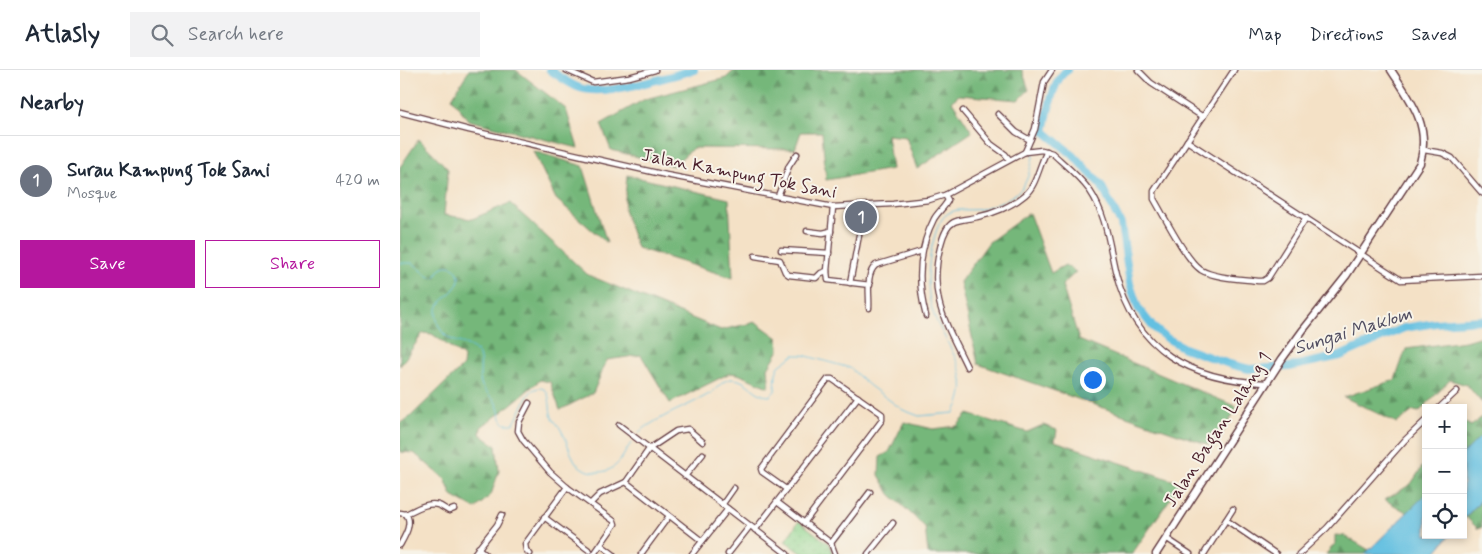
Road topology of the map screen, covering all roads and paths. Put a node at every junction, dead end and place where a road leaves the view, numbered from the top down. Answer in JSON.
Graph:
{"nodes":[{"id":1,"x":566,"y":70,"type":"edge"},
{"id":2,"x":654,"y":70,"type":"edge"},
{"id":3,"x":1052,"y":70,"type":"edge"},
{"id":4,"x":1138,"y":70,"type":"edge"},
{"id":5,"x":1234,"y":70,"type":"edge"},
{"id":6,"x":1391,"y":70,"type":"edge"},
{"id":7,"x":964,"y":111,"type":"dead end"},
{"id":8,"x":400,"y":112,"type":"edge"},
{"id":9,"x":998,"y":114,"type":"dead end"},
{"id":10,"x":1203,"y":117,"type":"junction"},
{"id":11,"x":1030,"y":140,"type":"junction"},
{"id":12,"x":1187,"y":141,"type":"junction"},
{"id":13,"x":1424,"y":150,"type":"junction"},
{"id":14,"x":1045,"y":151,"type":"junction"},
{"id":15,"x":1026,"y":152,"type":"junction"},
{"id":16,"x":797,"y":154,"type":"dead end"},
{"id":17,"x":1009,"y":159,"type":"junction"},
{"id":18,"x":1482,"y":193,"type":"edge"},
{"id":19,"x":944,"y":195,"type":"junction"},
{"id":20,"x":778,"y":196,"type":"junction"},
{"id":21,"x":833,"y":207,"type":"junction"},
{"id":22,"x":1306,"y":218,"type":"junction"},
{"id":23,"x":807,"y":231,"type":"dead end"},
{"id":24,"x":831,"y":231,"type":"junction"},
{"id":25,"x":859,"y":235,"type":"dead end"},
{"id":26,"x":782,"y":250,"type":"dead end"},
{"id":27,"x":922,"y":251,"type":"junction"},
{"id":28,"x":829,"y":253,"type":"junction"},
{"id":29,"x":1361,"y":254,"type":"junction"},
{"id":30,"x":755,"y":256,"type":"dead end"},
{"id":31,"x":827,"y":271,"type":"junction"},
{"id":32,"x":1482,"y":276,"type":"edge"},
{"id":33,"x":850,"y":283,"type":"junction"},
{"id":34,"x":870,"y":285,"type":"junction"},
{"id":35,"x":870,"y":308,"type":"dead end"},
{"id":36,"x":926,"y":316,"type":"dead end"},
{"id":37,"x":967,"y":367,"type":"dead end"},
{"id":38,"x":1267,"y":382,"type":"junction"},
{"id":39,"x":1457,"y":391,"type":"dead end"},
{"id":40,"x":858,"y":396,"type":"junction"},
{"id":41,"x":529,"y":403,"type":"dead end"},
{"id":42,"x":1443,"y":404,"type":"edge"},
{"id":43,"x":1422,"y":424,"type":"edge"},
{"id":44,"x":619,"y":425,"type":"dead end"},
{"id":45,"x":703,"y":442,"type":"dead end"},
{"id":46,"x":649,"y":449,"type":"junction"},
{"id":47,"x":704,"y":454,"type":"dead end"},
{"id":48,"x":685,"y":476,"type":"junction"},
{"id":49,"x":626,"y":482,"type":"junction"},
{"id":50,"x":567,"y":487,"type":"junction"},
{"id":51,"x":734,"y":488,"type":"dead end"},
{"id":52,"x":786,"y":489,"type":"junction"},
{"id":53,"x":870,"y":492,"type":"dead end"},
{"id":54,"x":777,"y":502,"type":"junction"},
{"id":55,"x":591,"y":503,"type":"junction"},
{"id":56,"x":722,"y":505,"type":"junction"},
{"id":57,"x":728,"y":509,"type":"junction"},
{"id":58,"x":1233,"y":509,"type":"dead end"},
{"id":59,"x":454,"y":510,"type":"dead end"},
{"id":60,"x":400,"y":513,"type":"edge"},
{"id":61,"x":406,"y":514,"type":"junction"},
{"id":62,"x":502,"y":515,"type":"dead end"},
{"id":63,"x":669,"y":516,"type":"junction"},
{"id":64,"x":544,"y":517,"type":"junction"},
{"id":65,"x":1226,"y":520,"type":"junction"},
{"id":66,"x":804,"y":523,"type":"junction"},
{"id":67,"x":893,"y":523,"type":"dead end"},
{"id":68,"x":752,"y":528,"type":"junction"},
{"id":69,"x":1166,"y":538,"type":"junction"},
{"id":70,"x":702,"y":542,"type":"junction"},
{"id":71,"x":831,"y":543,"type":"junction"},
{"id":72,"x":400,"y":544,"type":"edge"},
{"id":73,"x":601,"y":545,"type":"junction"},
{"id":74,"x":478,"y":548,"type":"junction"},
{"id":75,"x":592,"y":552,"type":"edge"},
{"id":76,"x":474,"y":554,"type":"edge"},
{"id":77,"x":485,"y":554,"type":"edge"},
{"id":78,"x":530,"y":554,"type":"edge"},
{"id":79,"x":613,"y":554,"type":"edge"},
{"id":80,"x":641,"y":554,"type":"edge"},
{"id":81,"x":692,"y":554,"type":"edge"},
{"id":82,"x":728,"y":554,"type":"edge"},
{"id":83,"x":786,"y":554,"type":"edge"},
{"id":84,"x":835,"y":554,"type":"edge"},
{"id":85,"x":868,"y":554,"type":"edge"},
{"id":86,"x":1156,"y":554,"type":"edge"},
{"id":87,"x":1190,"y":554,"type":"edge"},
{"id":88,"x":1204,"y":554,"type":"edge"},
{"id":89,"x":1276,"y":554,"type":"edge"},
{"id":90,"x":1299,"y":554,"type":"edge"}],
"edges":[{"from":1,"to":2,"type":"street"},
{"from":3,"to":11,"type":"street"},
{"from":4,"to":10,"type":"street"},
{"from":5,"to":10,"type":"street"},
{"from":6,"to":13,"type":"main road"},
{"from":7,"to":17,"type":"street"},
{"from":8,"to":20,"type":"street","name":"Jalan Kampung Tok Sani"},
{"from":9,"to":11,"type":"street"},
{"from":10,"to":12,"type":"street"},
{"from":11,"to":15,"type":"street"},
{"from":12,"to":22,"type":"street"},
{"from":12,"to":22,"type":"street"},
{"from":13,"to":18,"type":"street"},
{"from":13,"to":29,"type":"main road","name":"Jalan Bagan Lalang 1"},
{"from":14,"to":15,"type":"street","name":"Jalan Kampung Tok Sani"},
{"from":14,"to":37,"type":"street"},
{"from":14,"to":38,"type":"street"},
{"from":15,"to":17,"type":"street","name":"Jalan Kampung Tok Sani"},
{"from":16,"to":20,"type":"street"},
{"from":17,"to":19,"type":"street","name":"Jalan Kampung Tok Sani"},
{"from":19,"to":21,"type":"street","name":"Jalan Kampung Tok Sani"},
{"from":19,"to":27,"type":"street"},
{"from":20,"to":21,"type":"street","name":"Jalan Kampung Tok Sani"},
{"from":21,"to":24,"type":"street"},
{"from":22,"to":29,"type":"street"},
{"from":23,"to":24,"type":"street"},
{"from":24,"to":28,"type":"street"},
{"from":25,"to":33,"type":"street"},
{"from":26,"to":28,"type":"street"},
{"from":27,"to":34,"type":"street"},
{"from":27,"to":36,"type":"street"},
{"from":28,"to":31,"type":"street"},
{"from":29,"to":32,"type":"street"},
{"from":29,"to":38,"type":"main road","name":"Jalan Bagan Lalang 1"},
{"from":30,"to":31,"type":"street"},
{"from":31,"to":33,"type":"street"},
{"from":33,"to":34,"type":"street"},
{"from":34,"to":35,"type":"street"},
{"from":38,"to":69,"type":"main road","name":"Jalan Bagan Lalang 1"},
{"from":39,"to":42,"type":"street"},
{"from":40,"to":52,"type":"street"},
{"from":40,"to":52,"type":"street"},
{"from":40,"to":66,"type":"street"},
{"from":41,"to":50,"type":"street"},
{"from":43,"to":90,"type":"street"},
{"from":44,"to":46,"type":"street"},
{"from":45,"to":46,"type":"street"},
{"from":46,"to":48,"type":"street"},
{"from":46,"to":49,"type":"street"},
{"from":47,"to":48,"type":"street"},
{"from":48,"to":56,"type":"street"},
{"from":49,"to":55,"type":"street"},
{"from":49,"to":63,"type":"street"},
{"from":50,"to":55,"type":"street"},
{"from":50,"to":64,"type":"street"},
{"from":51,"to":56,"type":"street"},
{"from":52,"to":54,"type":"street"},
{"from":53,"to":71,"type":"street"},
{"from":54,"to":66,"type":"street"},
{"from":54,"to":68,"type":"street"},
{"from":55,"to":73,"type":"street"},
{"from":56,"to":57,"type":"street"},
{"from":57,"to":68,"type":"street"},
{"from":57,"to":70,"type":"street"},
{"from":58,"to":65,"type":"street"},
{"from":59,"to":61,"type":"street"},
{"from":60,"to":61,"type":"street"},
{"from":61,"to":72,"type":"street"},
{"from":62,"to":74,"type":"street"},
{"from":63,"to":70,"type":"street"},
{"from":63,"to":80,"type":"street"},
{"from":64,"to":75,"type":"street"},
{"from":64,"to":78,"type":"street"},
{"from":65,"to":88,"type":"street"},
{"from":65,"to":89,"type":"street"},
{"from":66,"to":71,"type":"street"},
{"from":67,"to":85,"type":"street"},
{"from":68,"to":82,"type":"street"},
{"from":68,"to":83,"type":"street"},
{"from":69,"to":86,"type":"main road","name":"Jalan Bagan Lalang 1"},
{"from":69,"to":87,"type":"street"},
{"from":70,"to":81,"type":"street"},
{"from":71,"to":84,"type":"street"},
{"from":73,"to":75,"type":"street"},
{"from":73,"to":79,"type":"street"},
{"from":74,"to":76,"type":"street"},
{"from":74,"to":77,"type":"street"}]}
